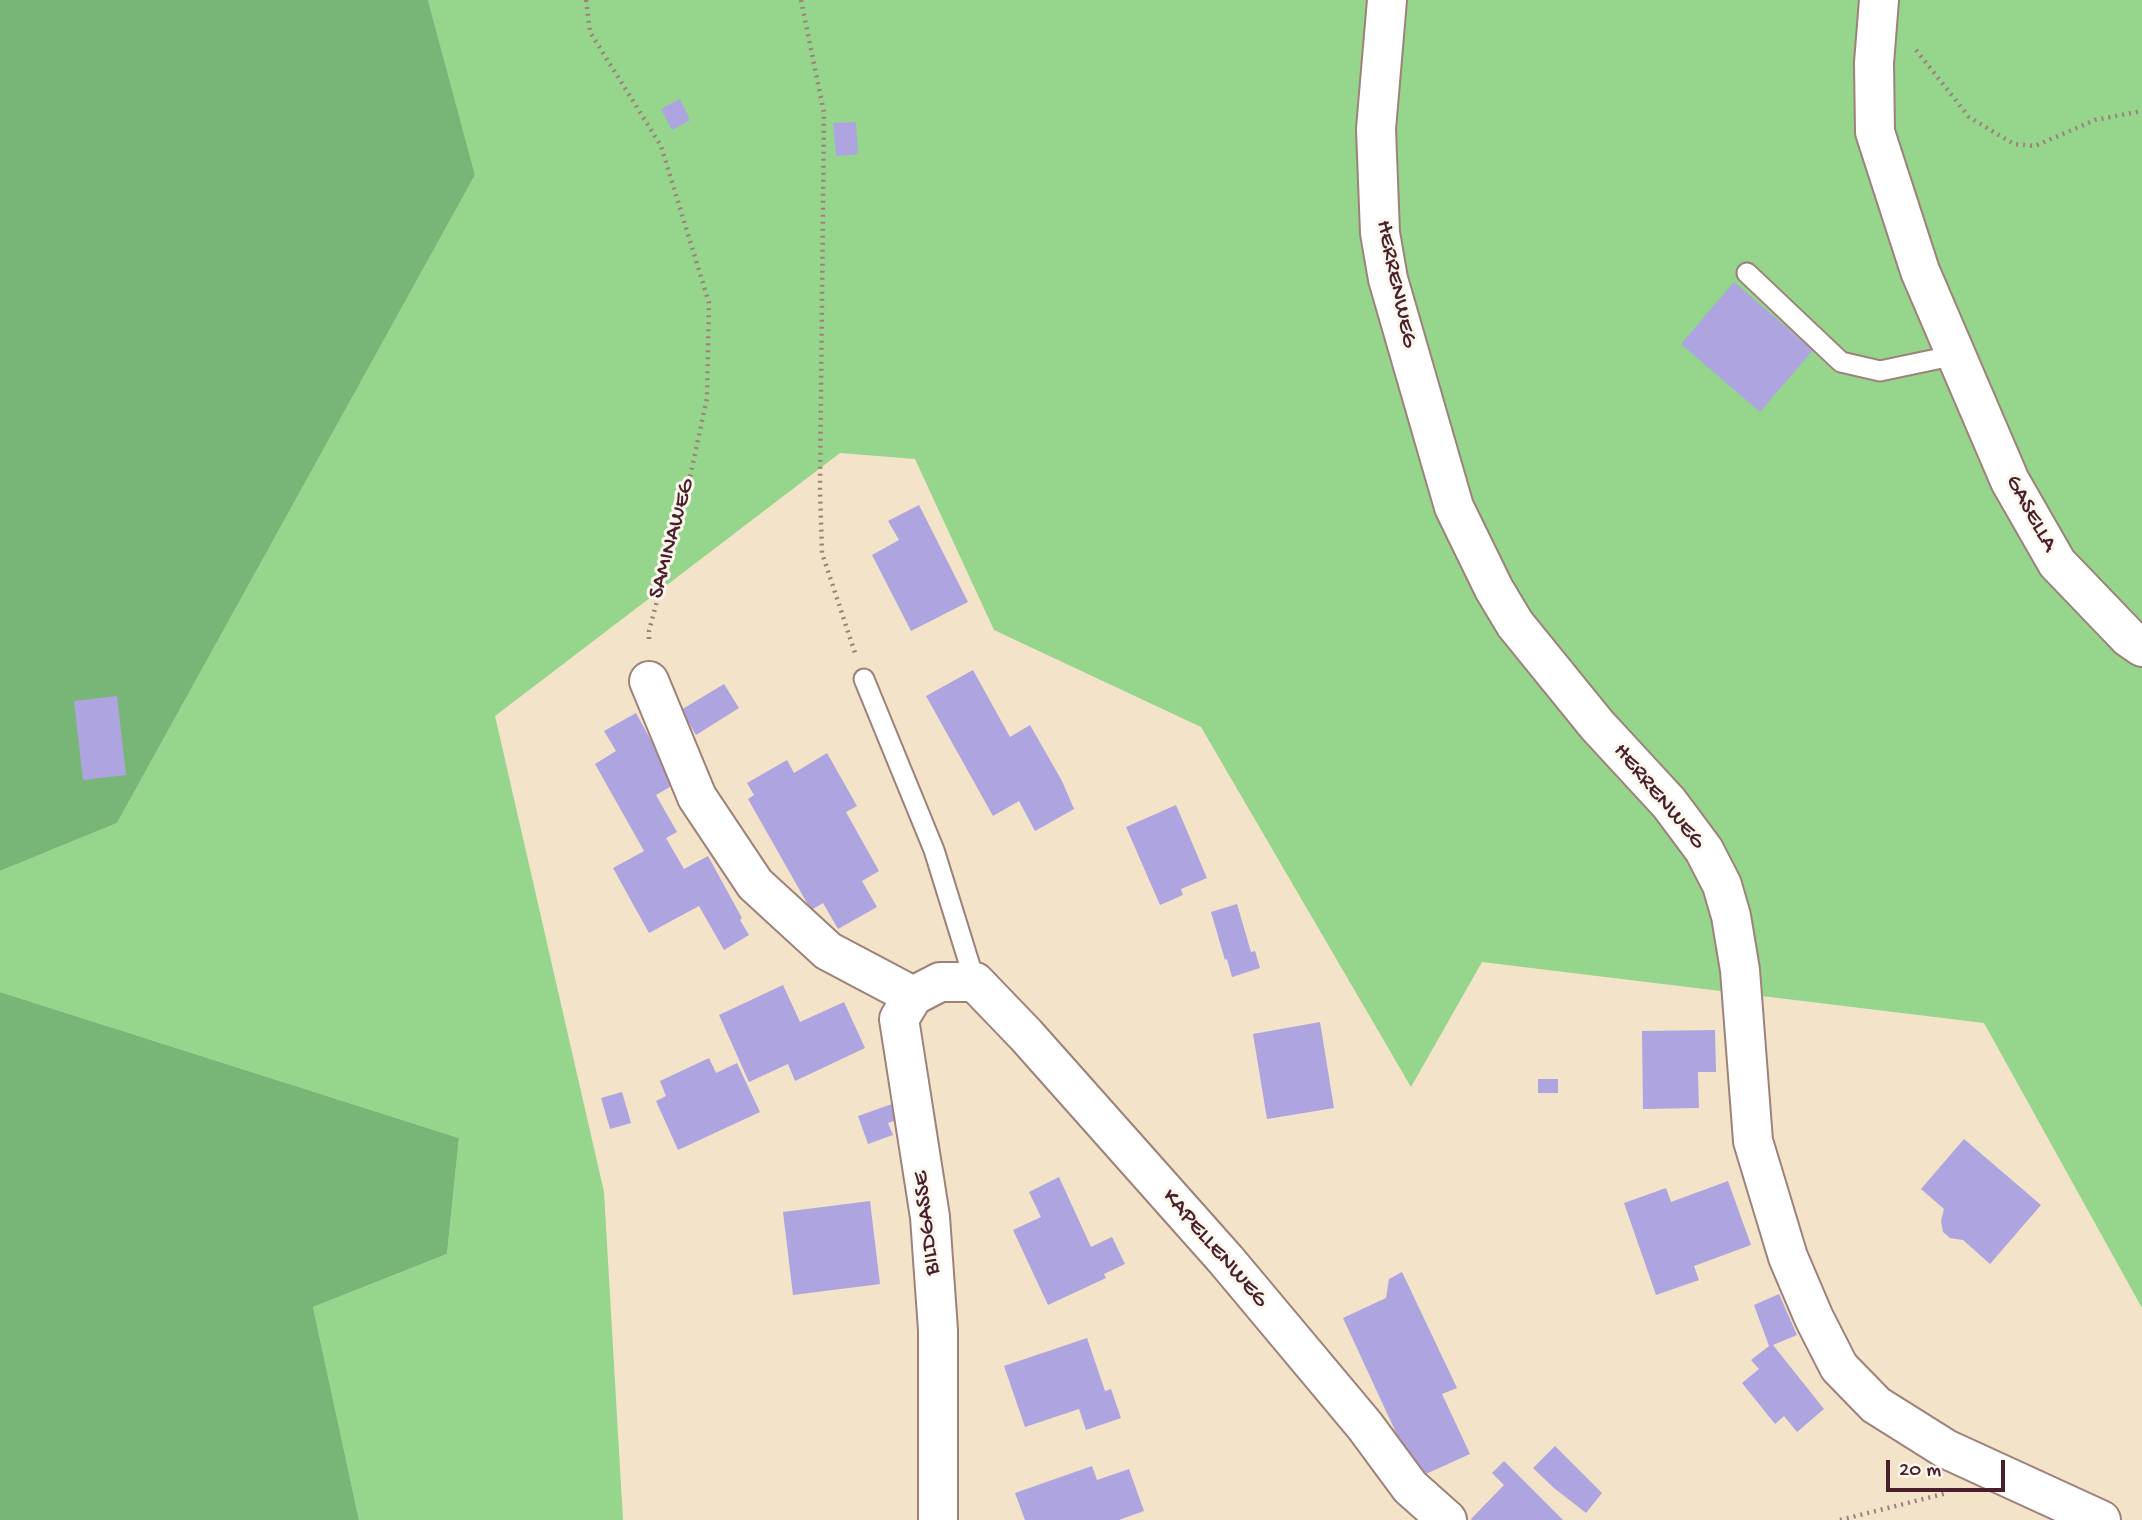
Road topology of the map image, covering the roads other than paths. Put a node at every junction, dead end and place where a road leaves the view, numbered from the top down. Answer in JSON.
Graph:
{"nodes":[{"id":1,"x":1387,"y":0,"type":"edge"},
{"id":2,"x":1880,"y":3,"type":"edge"},
{"id":3,"x":1747,"y":273,"type":"dead end"},
{"id":4,"x":1956,"y":355,"type":"junction"},
{"id":5,"x":2142,"y":647,"type":"edge"},
{"id":6,"x":864,"y":679,"type":"road end"},
{"id":7,"x":649,"y":681,"type":"road end"},
{"id":8,"x":975,"y":982,"type":"junction"},
{"id":9,"x":913,"y":996,"type":"junction"},
{"id":10,"x":938,"y":1520,"type":"edge"},
{"id":11,"x":1447,"y":1520,"type":"edge"},
{"id":12,"x":2102,"y":1520,"type":"edge"}],
"edges":[{"from":1,"to":12,"type":"street","name":"HERRENWEG"},
{"from":2,"to":4,"type":"street"},
{"from":3,"to":4,"type":"lane"},
{"from":4,"to":5,"type":"street","name":"GASELLA"},
{"from":6,"to":8,"type":"lane"},
{"from":7,"to":9,"type":"street"},
{"from":8,"to":9,"type":"street"},
{"from":8,"to":11,"type":"street","name":"KAPELLENWEG"},
{"from":9,"to":10,"type":"street","name":"BILDGASSE"}]}
